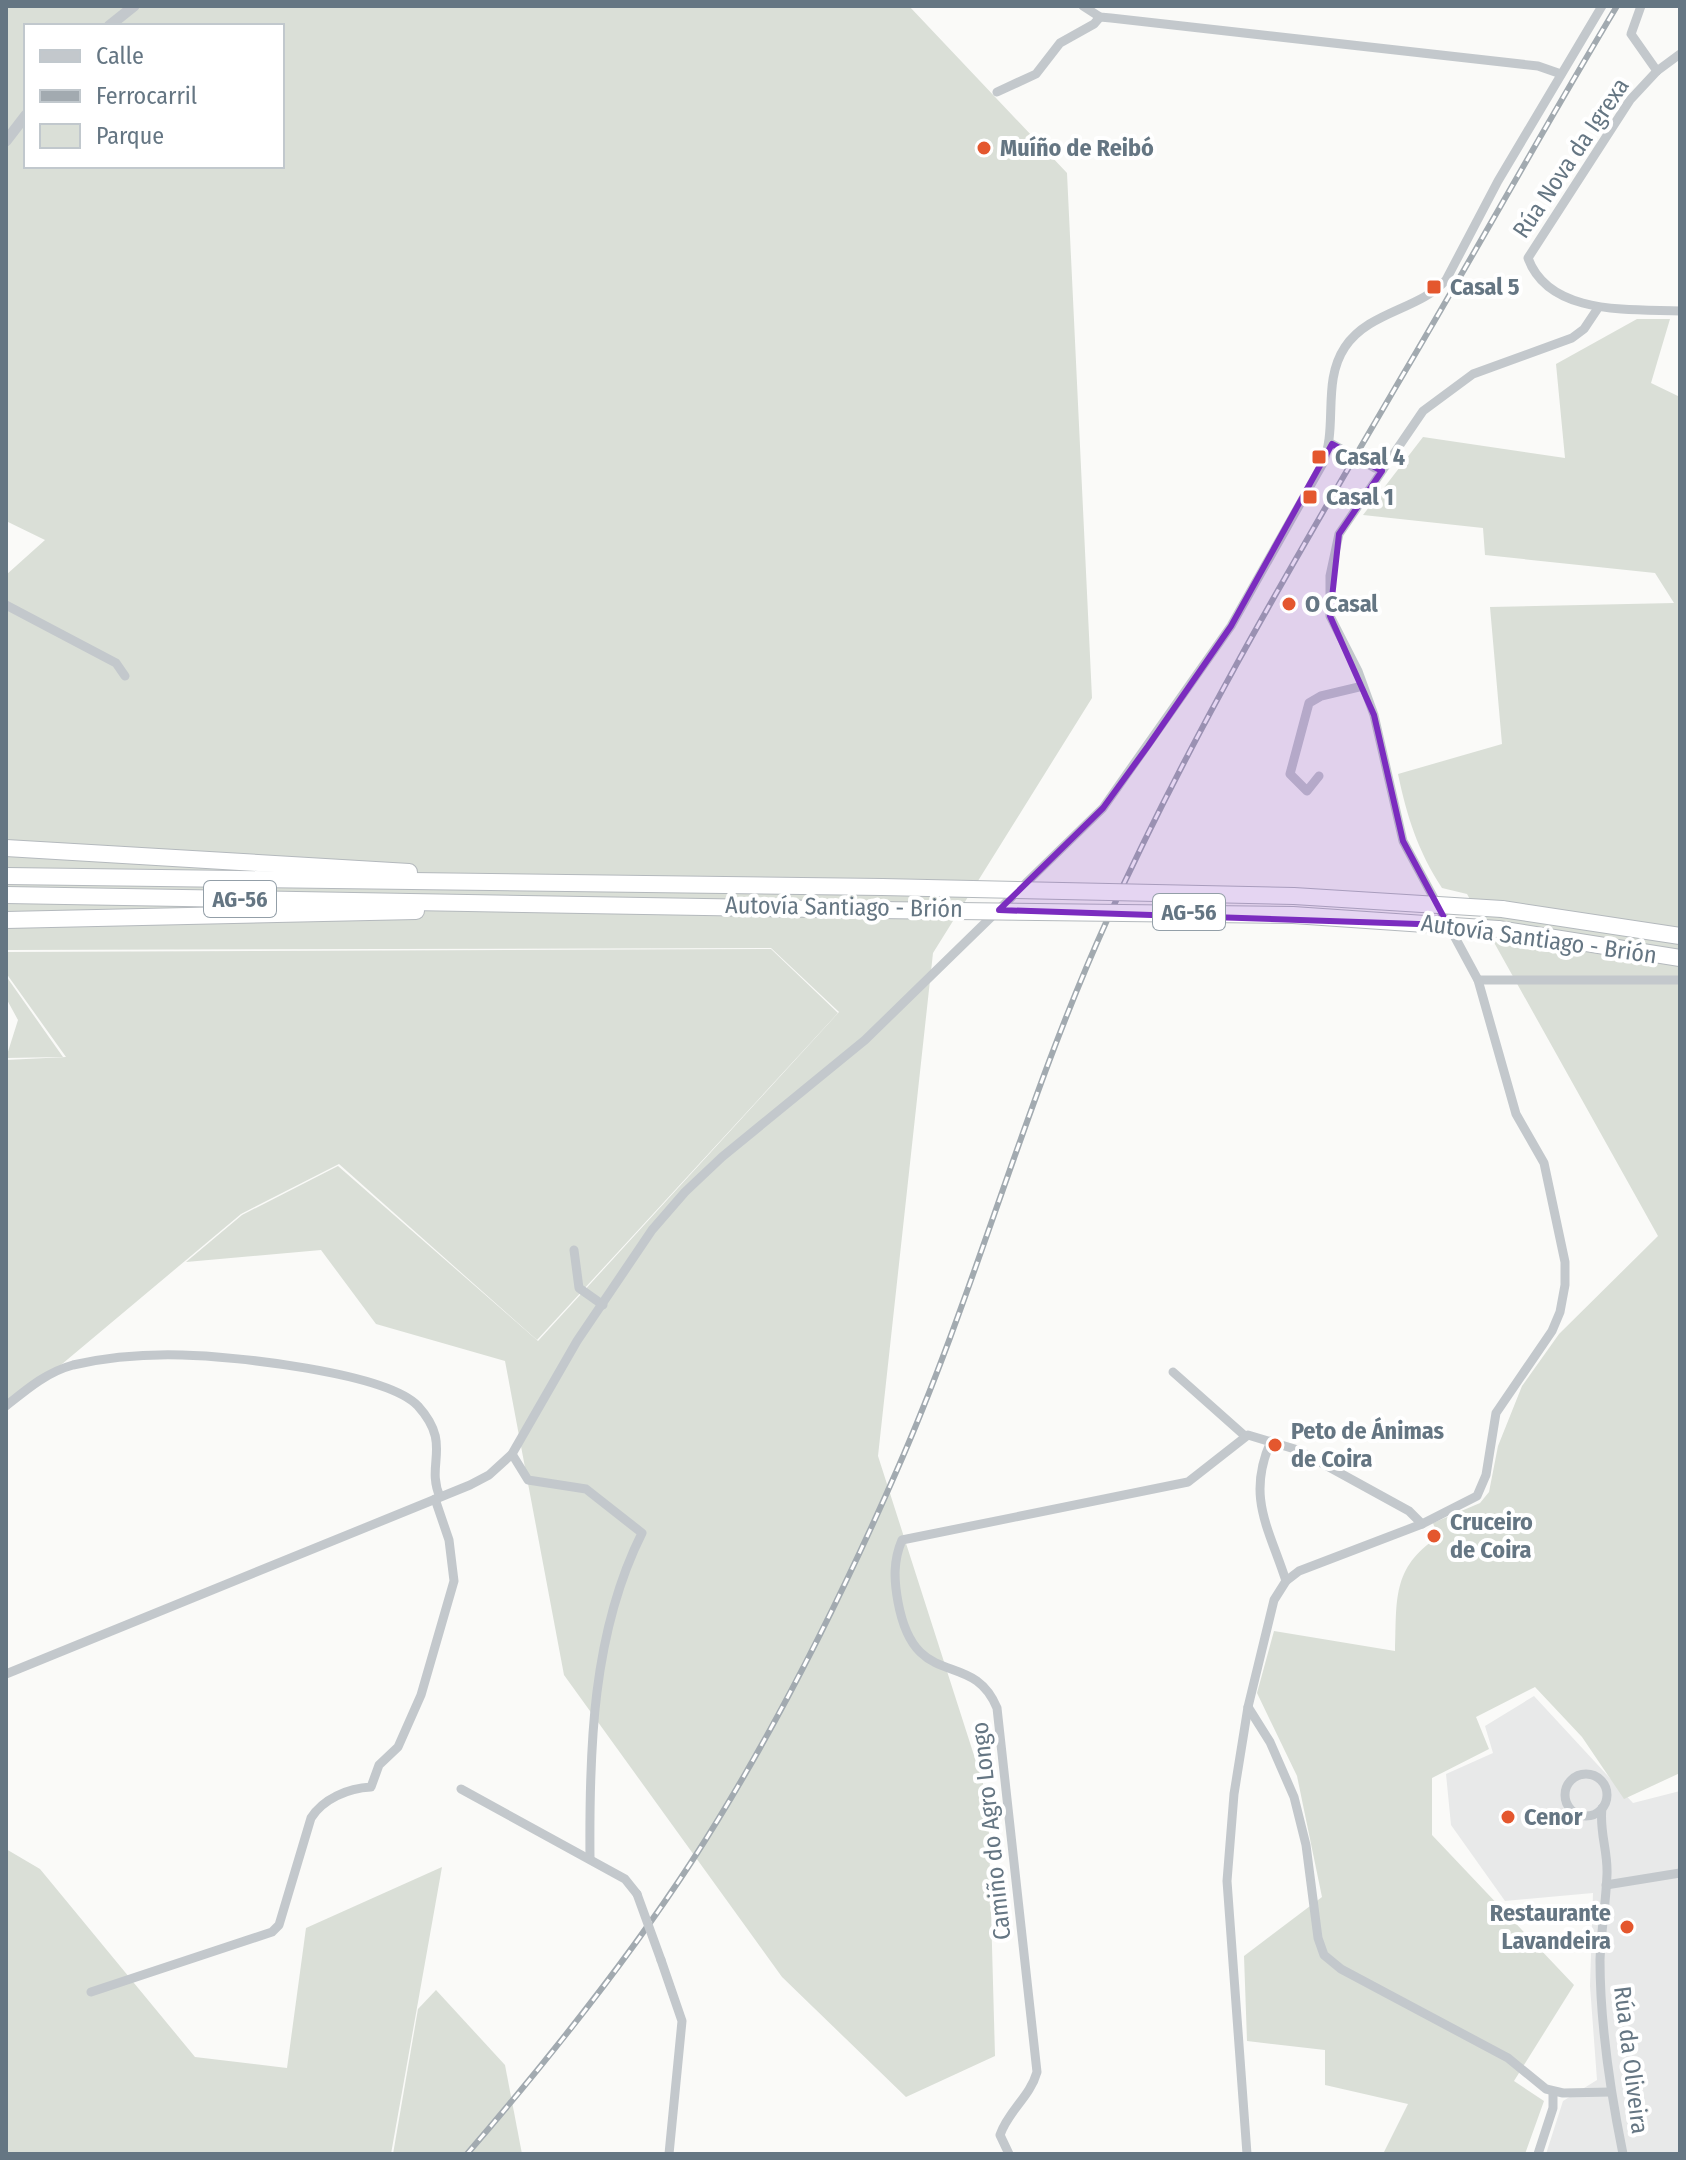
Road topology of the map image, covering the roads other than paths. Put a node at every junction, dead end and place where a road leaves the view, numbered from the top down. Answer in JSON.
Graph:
{"nodes":[{"id":1,"x":134,"y":6,"type":"edge"},
{"id":2,"x":1083,"y":6,"type":"edge"},
{"id":3,"x":1602,"y":6,"type":"edge"},
{"id":4,"x":1641,"y":6,"type":"edge"},
{"id":5,"x":1100,"y":17,"type":"junction"},
{"id":6,"x":112,"y":24,"type":"edge"},
{"id":7,"x":1680,"y":54,"type":"edge"},
{"id":8,"x":1657,"y":71,"type":"junction"},
{"id":9,"x":1561,"y":74,"type":"junction"},
{"id":10,"x":997,"y":92,"type":"dead end"},
{"id":11,"x":24,"y":118,"type":"edge"},
{"id":12,"x":6,"y":141,"type":"edge"},
{"id":13,"x":1598,"y":308,"type":"junction"},
{"id":14,"x":1680,"y":311,"type":"edge"},
{"id":15,"x":1332,"y":444,"type":"junction"},
{"id":16,"x":1378,"y":470,"type":"junction"},
{"id":17,"x":6,"y":605,"type":"edge"},
{"id":18,"x":125,"y":676,"type":"dead end"},
{"id":19,"x":1363,"y":686,"type":"junction"},
{"id":20,"x":1319,"y":776,"type":"dead end"},
{"id":21,"x":6,"y":848,"type":"edge"},
{"id":22,"x":6,"y":876,"type":"edge"},
{"id":23,"x":450,"y":881,"type":"junction"},
{"id":24,"x":6,"y":895,"type":"edge"},
{"id":25,"x":474,"y":901,"type":"junction"},
{"id":26,"x":6,"y":920,"type":"edge"},
{"id":27,"x":1680,"y":936,"type":"edge"},
{"id":28,"x":1680,"y":958,"type":"edge"},
{"id":29,"x":1478,"y":980,"type":"junction"},
{"id":30,"x":1680,"y":980,"type":"edge"},
{"id":31,"x":574,"y":1250,"type":"dead end"},
{"id":32,"x":603,"y":1305,"type":"junction"},
{"id":33,"x":1173,"y":1372,"type":"dead end"},
{"id":34,"x":6,"y":1406,"type":"edge"},
{"id":35,"x":1245,"y":1436,"type":"junction"},
{"id":36,"x":1271,"y":1441,"type":"junction"},
{"id":37,"x":512,"y":1454,"type":"junction"},
{"id":38,"x":438,"y":1498,"type":"junction"},
{"id":39,"x":1422,"y":1524,"type":"junction"},
{"id":40,"x":1286,"y":1581,"type":"junction"},
{"id":41,"x":6,"y":1674,"type":"edge"},
{"id":42,"x":1248,"y":1707,"type":"junction"},
{"id":43,"x":461,"y":1789,"type":"dead end"},
{"id":44,"x":1602,"y":1808,"type":"junction"},
{"id":45,"x":1587,"y":1816,"type":"junction"},
{"id":46,"x":1600,"y":1828,"type":"junction"},
{"id":47,"x":590,"y":1859,"type":"junction"},
{"id":48,"x":1680,"y":1873,"type":"edge"},
{"id":49,"x":1606,"y":1885,"type":"junction"},
{"id":50,"x":91,"y":1992,"type":"dead end"},
{"id":51,"x":1553,"y":2092,"type":"junction"},
{"id":52,"x":1611,"y":2092,"type":"junction"},
{"id":53,"x":669,"y":2154,"type":"edge"},
{"id":54,"x":1009,"y":2154,"type":"edge"},
{"id":55,"x":1247,"y":2154,"type":"edge"},
{"id":56,"x":1538,"y":2154,"type":"edge"},
{"id":57,"x":1623,"y":2154,"type":"edge"}],
"edges":[{"from":1,"to":6,"type":"street"},
{"from":2,"to":5,"type":"street"},
{"from":3,"to":9,"type":"street"},
{"from":4,"to":8,"type":"street"},
{"from":5,"to":9,"type":"street"},
{"from":5,"to":10,"type":"street"},
{"from":7,"to":8,"type":"street","name":"Rúa Nova da Igrexa"},
{"from":8,"to":13,"type":"street","name":"Rúa Nova da Igrexa"},
{"from":9,"to":15,"type":"street"},
{"from":11,"to":12,"type":"street"},
{"from":13,"to":14,"type":"street"},
{"from":13,"to":16,"type":"street"},
{"from":15,"to":16,"type":"street","bridge":true},
{"from":15,"to":32,"type":"street"},
{"from":16,"to":19,"type":"street"},
{"from":17,"to":18,"type":"street"},
{"from":19,"to":20,"type":"street"},
{"from":19,"to":29,"type":"street"},
{"from":21,"to":23,"type":"highway"},
{"from":22,"to":23,"type":"highway","name":"Autovía Santiago - Brión","number":"AG-56"},
{"from":23,"to":27,"type":"highway","name":"Autovía Santiago - Brión","number":"AG-56","bridge":true},
{"from":24,"to":25,"type":"highway","name":"Autovía Santiago - Brión","number":"AG-56"},
{"from":25,"to":26,"type":"highway"},
{"from":25,"to":28,"type":"highway","name":"Autovía Santiago - Brión","number":"AG-56","bridge":true},
{"from":29,"to":30,"type":"street"},
{"from":29,"to":39,"type":"street"},
{"from":31,"to":32,"type":"street"},
{"from":32,"to":37,"type":"street"},
{"from":33,"to":35,"type":"street"},
{"from":34,"to":38,"type":"street"},
{"from":35,"to":36,"type":"street"},
{"from":35,"to":54,"type":"street","name":"Camiño do Agro Longo"},
{"from":36,"to":39,"type":"street"},
{"from":36,"to":40,"type":"street"},
{"from":37,"to":38,"type":"street"},
{"from":37,"to":47,"type":"street"},
{"from":38,"to":41,"type":"street"},
{"from":38,"to":50,"type":"street"},
{"from":39,"to":40,"type":"street"},
{"from":40,"to":42,"type":"street"},
{"from":42,"to":51,"type":"street"},
{"from":42,"to":55,"type":"street"},
{"from":43,"to":47,"type":"street"},
{"from":44,"to":45,"type":"street"},
{"from":44,"to":45,"type":"street","name":"Rúa da Oliveira"},
{"from":44,"to":46,"type":"street","name":"Rúa da Oliveira"},
{"from":45,"to":46,"type":"street","name":"Rúa da Oliveira"},
{"from":46,"to":49,"type":"street","name":"Rúa da Oliveira"},
{"from":47,"to":53,"type":"street","bridge":true},
{"from":48,"to":49,"type":"street"},
{"from":49,"to":52,"type":"street","name":"Rúa da Oliveira"},
{"from":51,"to":52,"type":"street"},
{"from":51,"to":56,"type":"street"},
{"from":52,"to":57,"type":"street","name":"Rúa da Oliveira"}]}
